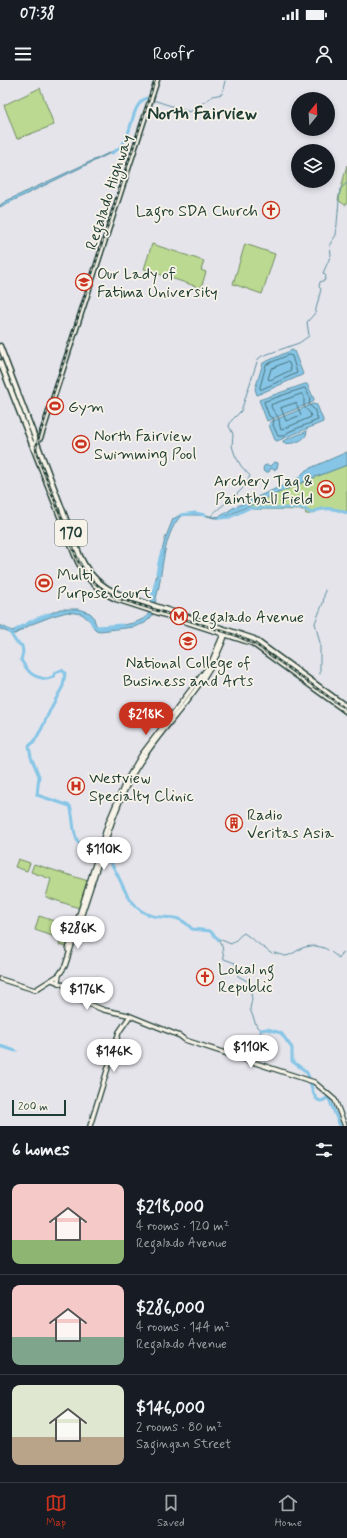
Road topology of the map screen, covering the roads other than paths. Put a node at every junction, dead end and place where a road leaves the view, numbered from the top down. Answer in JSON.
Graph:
{"nodes":[{"id":1,"x":156,"y":80,"type":"edge"},
{"id":2,"x":0,"y":346,"type":"edge"},
{"id":3,"x":0,"y":362,"type":"edge"},
{"id":4,"x":37,"y":439,"type":"junction"},
{"id":5,"x":31,"y":443,"type":"junction"},
{"id":6,"x":147,"y":606,"type":"junction"},
{"id":7,"x":225,"y":632,"type":"junction"},
{"id":8,"x":253,"y":641,"type":"junction"},
{"id":9,"x":347,"y":707,"type":"edge"},
{"id":10,"x":347,"y":712,"type":"edge"},
{"id":11,"x":59,"y":975,"type":"junction"},
{"id":12,"x":0,"y":979,"type":"edge"},
{"id":13,"x":52,"y":980,"type":"junction"},
{"id":14,"x":58,"y":982,"type":"junction"},
{"id":15,"x":130,"y":1016,"type":"junction"},
{"id":16,"x":90,"y":1126,"type":"edge"},
{"id":17,"x":345,"y":1126,"type":"edge"}],
"edges":[{"from":1,"to":4,"type":"main road","name":"Regalado Highway"},
{"from":2,"to":4,"type":"main road","number":"170"},
{"from":3,"to":5,"type":"main road","number":"170"},
{"from":4,"to":5,"type":"main road"},
{"from":4,"to":6,"type":"main road","number":"170"},
{"from":5,"to":6,"type":"main road","number":"170"},
{"from":6,"to":7,"type":"main road","number":"170"},
{"from":7,"to":8,"type":"main road","number":"170"},
{"from":7,"to":11,"type":"main road"},
{"from":8,"to":9,"type":"main road","number":"170"},
{"from":8,"to":10,"type":"main road","number":"170"},
{"from":11,"to":13,"type":"main road"},
{"from":11,"to":14,"type":"main road"},
{"from":12,"to":13,"type":"main road"},
{"from":13,"to":14,"type":"main road"},
{"from":14,"to":15,"type":"main road"},
{"from":15,"to":16,"type":"main road"},
{"from":15,"to":17,"type":"main road"}]}
